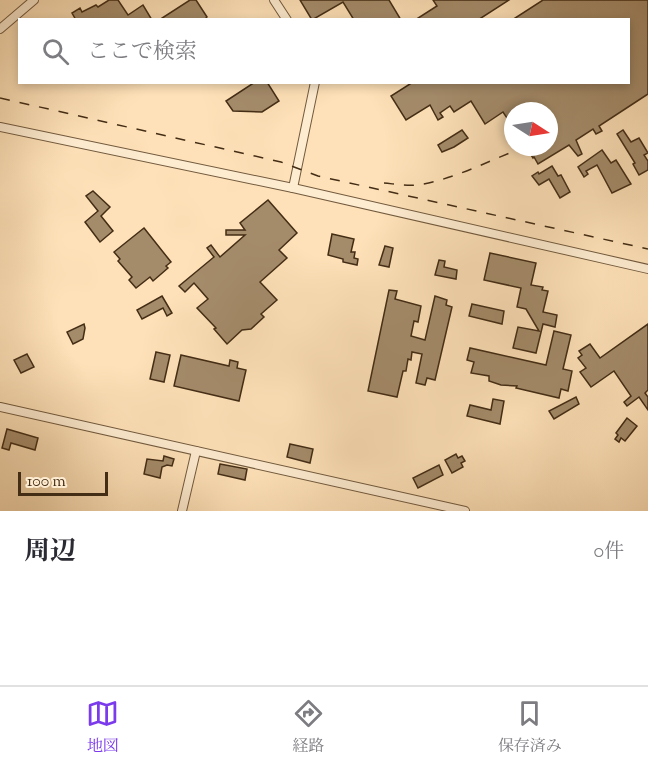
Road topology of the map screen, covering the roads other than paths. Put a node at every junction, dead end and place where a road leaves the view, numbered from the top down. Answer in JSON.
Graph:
{"nodes":[{"id":1,"x":34,"y":0,"type":"edge"},
{"id":2,"x":274,"y":0,"type":"edge"},
{"id":3,"x":286,"y":18,"type":"edge"},
{"id":4,"x":0,"y":29,"type":"edge"},
{"id":5,"x":315,"y":84,"type":"edge"},
{"id":6,"x":0,"y":127,"type":"edge"},
{"id":7,"x":293,"y":188,"type":"junction"},
{"id":8,"x":648,"y":269,"type":"edge"},
{"id":9,"x":0,"y":407,"type":"edge"},
{"id":10,"x":196,"y":451,"type":"junction"},
{"id":11,"x":182,"y":511,"type":"edge"},
{"id":12,"x":465,"y":511,"type":"edge"}],
"edges":[{"from":1,"to":4,"type":"lane"},
{"from":2,"to":3,"type":"lane"},
{"from":5,"to":7,"type":"lane"},
{"from":6,"to":7,"type":"lane"},
{"from":7,"to":8,"type":"lane"},
{"from":9,"to":10,"type":"lane"},
{"from":10,"to":11,"type":"lane"},
{"from":10,"to":12,"type":"lane"}]}
